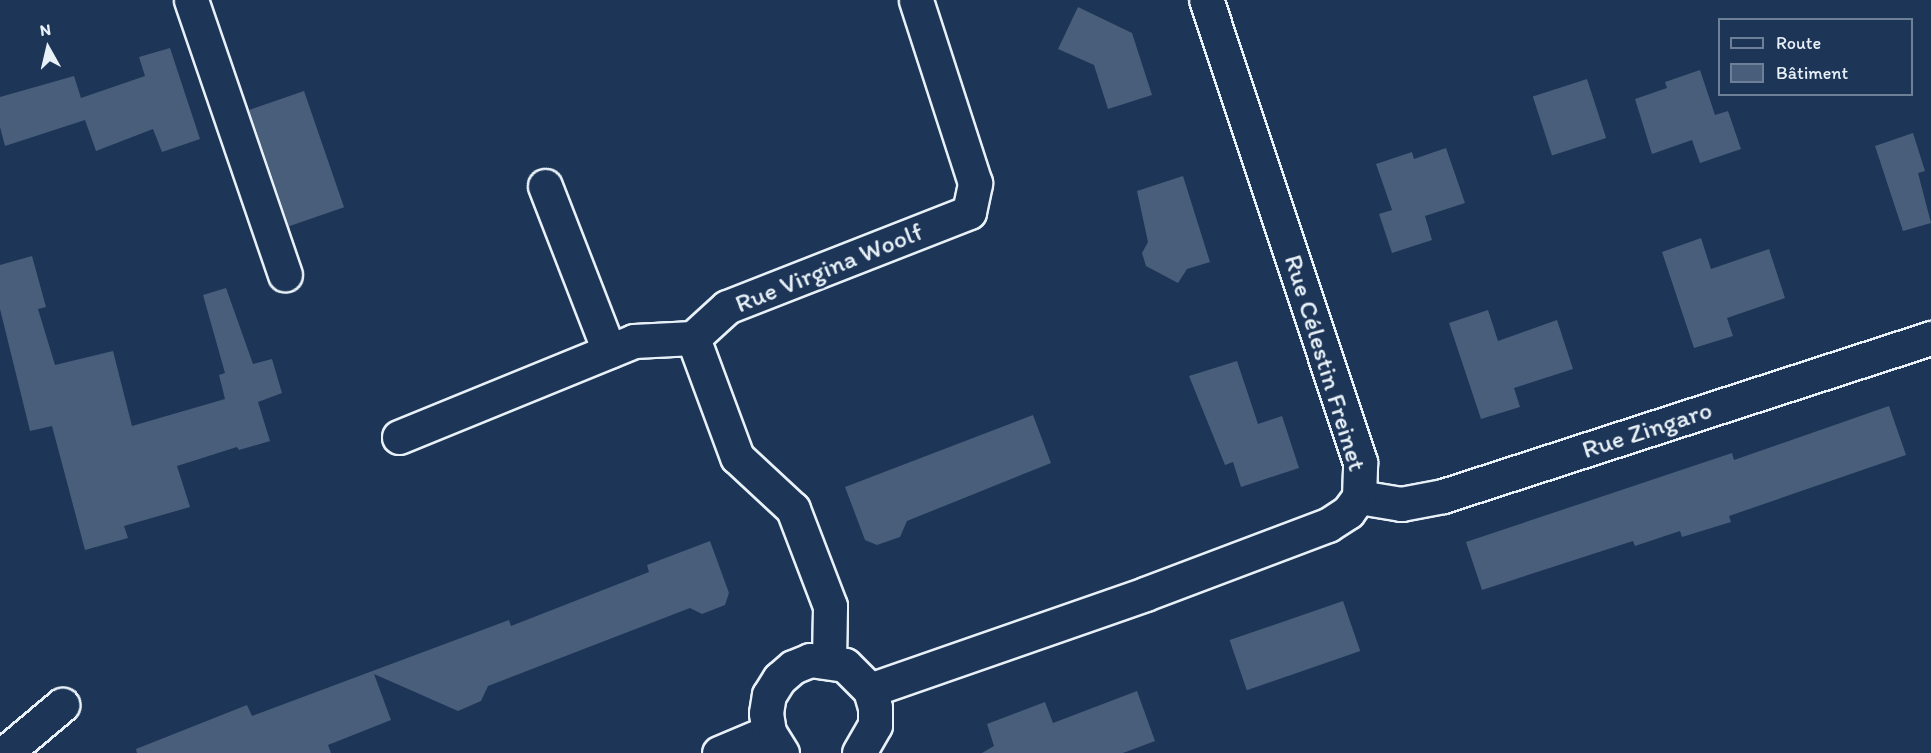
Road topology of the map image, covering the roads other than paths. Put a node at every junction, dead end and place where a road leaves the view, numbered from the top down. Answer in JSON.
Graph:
{"nodes":[{"id":1,"x":191,"y":0,"type":"edge"},
{"id":2,"x":916,"y":0,"type":"edge"},
{"id":3,"x":1206,"y":0,"type":"edge"},
{"id":4,"x":546,"y":186,"type":"dead end"},
{"id":5,"x":285,"y":274,"type":"dead end"},
{"id":6,"x":693,"y":338,"type":"junction"},
{"id":7,"x":1931,"y":339,"type":"edge"},
{"id":8,"x":609,"y":351,"type":"junction"},
{"id":9,"x":399,"y":437,"type":"dead end"},
{"id":10,"x":1359,"y":497,"type":"junction"},
{"id":11,"x":829,"y":660,"type":"junction"},
{"id":12,"x":870,"y":690,"type":"junction"},
{"id":13,"x":62,"y":705,"type":"dead end"},
{"id":14,"x":775,"y":742,"type":"edge"},
{"id":15,"x":5,"y":753,"type":"edge"},
{"id":16,"x":719,"y":753,"type":"edge"},
{"id":17,"x":859,"y":753,"type":"edge"}],
"edges":[{"from":1,"to":5,"type":"street"},
{"from":2,"to":6,"type":"street","name":"Rue Virgina Woolf"},
{"from":3,"to":10,"type":"street","name":"Rue Célestin Freinet"},
{"from":4,"to":8,"type":"street"},
{"from":6,"to":8,"type":"street"},
{"from":6,"to":11,"type":"street"},
{"from":7,"to":10,"type":"street","name":"Rue Zingaro"},
{"from":8,"to":9,"type":"street"},
{"from":10,"to":12,"type":"street","name":"Rue Célestin Freinet"},
{"from":11,"to":12,"type":"street"},
{"from":11,"to":14,"type":"street"},
{"from":12,"to":17,"type":"street"},
{"from":13,"to":15,"type":"street"},
{"from":14,"to":16,"type":"street"}]}
